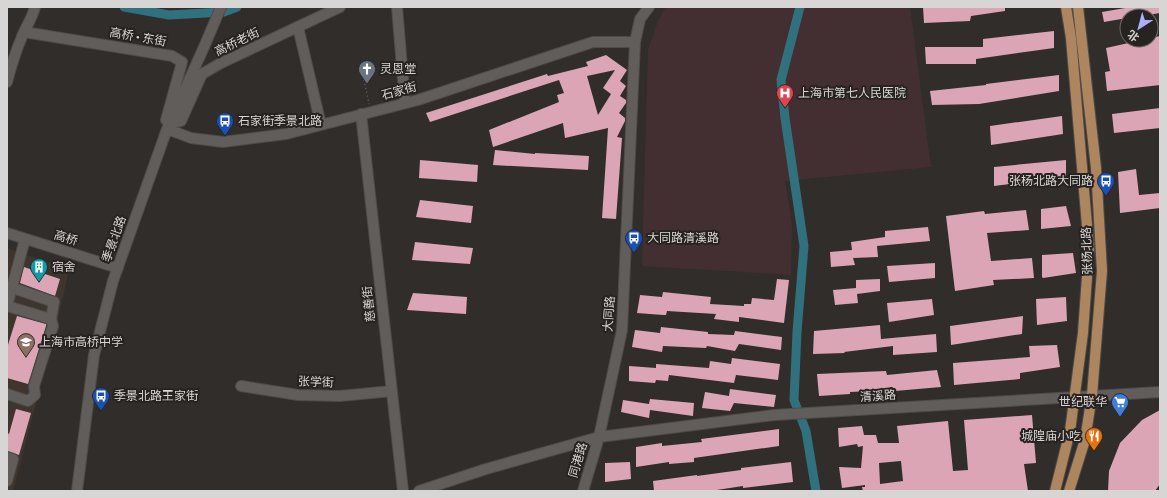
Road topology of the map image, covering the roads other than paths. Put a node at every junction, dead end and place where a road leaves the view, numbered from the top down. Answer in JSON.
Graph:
{"nodes":[{"id":1,"x":221,"y":7,"type":"edge"},
{"id":2,"x":340,"y":7,"type":"edge"},
{"id":3,"x":397,"y":7,"type":"edge"},
{"id":4,"x":649,"y":7,"type":"edge"},
{"id":5,"x":1066,"y":7,"type":"edge"},
{"id":6,"x":1078,"y":7,"type":"edge"},
{"id":7,"x":34,"y":12,"type":"edge"},
{"id":8,"x":298,"y":27,"type":"junction"},
{"id":9,"x":24,"y":32,"type":"junction"},
{"id":10,"x":635,"y":42,"type":"junction"},
{"id":11,"x":11,"y":51,"type":"edge"},
{"id":12,"x":7,"y":82,"type":"edge"},
{"id":13,"x":405,"y":103,"type":"junction"},
{"id":14,"x":366,"y":113,"type":"junction"},
{"id":15,"x":321,"y":125,"type":"junction"},
{"id":16,"x":169,"y":126,"type":"junction"},
{"id":17,"x":7,"y":233,"type":"edge"},
{"id":18,"x":25,"y":239,"type":"junction"},
{"id":19,"x":118,"y":268,"type":"junction"},
{"id":20,"x":9,"y":287,"type":"edge"},
{"id":21,"x":7,"y":306,"type":"edge"},
{"id":22,"x":51,"y":318,"type":"junction"},
{"id":23,"x":241,"y":386,"type":"dead end"},
{"id":24,"x":392,"y":391,"type":"junction"},
{"id":25,"x":1160,"y":392,"type":"edge"},
{"id":26,"x":7,"y":394,"type":"edge"},
{"id":27,"x":1092,"y":395,"type":"junction"},
{"id":28,"x":1074,"y":396,"type":"junction"},
{"id":29,"x":599,"y":437,"type":"junction"},
{"id":30,"x":7,"y":457,"type":"edge"},
{"id":31,"x":7,"y":481,"type":"edge"},
{"id":32,"x":77,"y":491,"type":"edge"},
{"id":33,"x":402,"y":491,"type":"edge"},
{"id":34,"x":419,"y":491,"type":"edge"},
{"id":35,"x":583,"y":491,"type":"edge"},
{"id":36,"x":1056,"y":491,"type":"edge"},
{"id":37,"x":1069,"y":491,"type":"edge"}],
"edges":[{"from":1,"to":16,"type":"street","name":"季景北路"},
{"from":2,"to":8,"type":"street","name":"高桥老街"},
{"from":3,"to":13,"type":"street"},
{"from":4,"to":10,"type":"street","name":"大同路"},
{"from":5,"to":28,"type":"main road","name":"张杨北路"},
{"from":6,"to":27,"type":"main road","name":"张杨北路"},
{"from":7,"to":9,"type":"street"},
{"from":8,"to":15,"type":"street"},
{"from":8,"to":16,"type":"street","name":"高桥老街"},
{"from":9,"to":11,"type":"street"},
{"from":9,"to":16,"type":"street","name":"高桥 • 东街"},
{"from":10,"to":13,"type":"street","name":"石家街"},
{"from":10,"to":29,"type":"street","name":"大同路"},
{"from":11,"to":12,"type":"street"},
{"from":13,"to":14,"type":"street","name":"石家街"},
{"from":14,"to":15,"type":"street","name":"石家街"},
{"from":14,"to":24,"type":"street","name":"慈善街"},
{"from":15,"to":16,"type":"street","name":"石家街"},
{"from":16,"to":19,"type":"street","name":"季景北路"},
{"from":17,"to":18,"type":"street","name":"高桥"},
{"from":18,"to":19,"type":"street","name":"高桥"},
{"from":18,"to":20,"type":"street"},
{"from":19,"to":32,"type":"street","name":"季景北路"},
{"from":20,"to":21,"type":"street"},
{"from":20,"to":22,"type":"street"},
{"from":21,"to":22,"type":"street"},
{"from":22,"to":26,"type":"street"},
{"from":23,"to":24,"type":"street","name":"张学街"},
{"from":24,"to":33,"type":"street","name":"慈善街"},
{"from":25,"to":27,"type":"street","name":"清溪路"},
{"from":27,"to":28,"type":"street","name":"清溪路"},
{"from":27,"to":37,"type":"main road","name":"张杨北路"},
{"from":28,"to":29,"type":"street","name":"清溪路"},
{"from":28,"to":36,"type":"main road","name":"张杨北路"},
{"from":29,"to":34,"type":"street"},
{"from":29,"to":35,"type":"street","name":"同港路"},
{"from":30,"to":31,"type":"street"}]}
